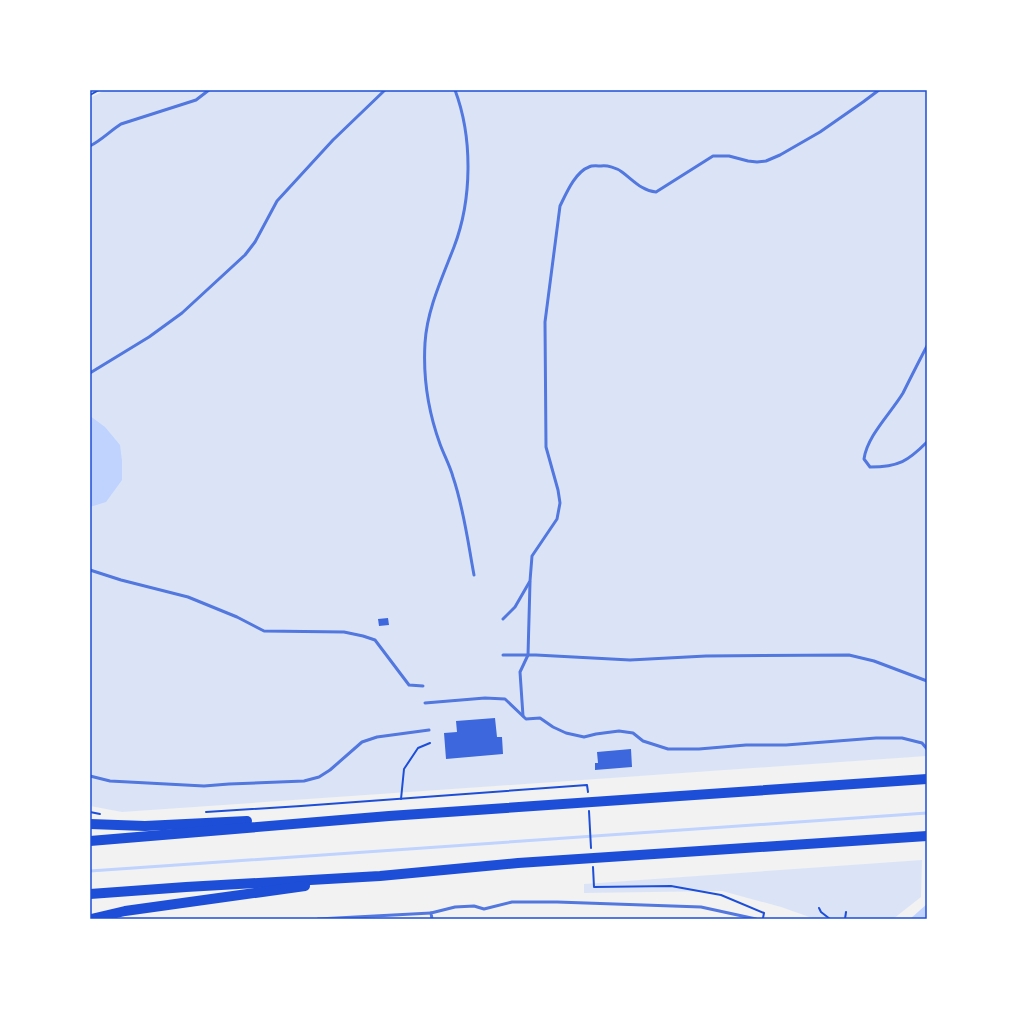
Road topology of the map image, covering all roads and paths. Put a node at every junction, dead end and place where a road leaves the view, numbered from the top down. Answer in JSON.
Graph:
{"nodes":[{"id":1,"x":99,"y":90,"type":"edge"},
{"id":2,"x":209,"y":90,"type":"edge"},
{"id":3,"x":386,"y":90,"type":"edge"},
{"id":4,"x":455,"y":90,"type":"edge"},
{"id":5,"x":879,"y":90,"type":"edge"},
{"id":6,"x":90,"y":95,"type":"edge"},
{"id":7,"x":90,"y":146,"type":"edge"},
{"id":8,"x":927,"y":346,"type":"edge"},
{"id":9,"x":90,"y":373,"type":"edge"},
{"id":10,"x":927,"y":442,"type":"edge"},
{"id":11,"x":90,"y":570,"type":"edge"},
{"id":12,"x":474,"y":575,"type":"dead end"},
{"id":13,"x":530,"y":581,"type":"junction"},
{"id":14,"x":503,"y":619,"type":"dead end"},
{"id":15,"x":503,"y":655,"type":"dead end"},
{"id":16,"x":528,"y":655,"type":"junction"},
{"id":17,"x":927,"y":681,"type":"edge"},
{"id":18,"x":423,"y":686,"type":"dead end"},
{"id":19,"x":425,"y":703,"type":"dead end"},
{"id":20,"x":523,"y":716,"type":"junction"},
{"id":21,"x":429,"y":730,"type":"dead end"},
{"id":22,"x":430,"y":743,"type":"dead end"},
{"id":23,"x":927,"y":749,"type":"edge"},
{"id":24,"x":90,"y":776,"type":"edge"},
{"id":25,"x":927,"y":779,"type":"edge"},
{"id":26,"x":588,"y":793,"type":"dead end"},
{"id":27,"x":402,"y":799,"type":"junction"},
{"id":28,"x":589,"y":808,"type":"dead end"},
{"id":29,"x":90,"y":812,"type":"edge"},
{"id":30,"x":206,"y":812,"type":"dead end"},
{"id":31,"x":103,"y":814,"type":"dead end"},
{"id":32,"x":389,"y":816,"type":"junction"},
{"id":33,"x":90,"y":824,"type":"edge"},
{"id":34,"x":927,"y":836,"type":"edge"},
{"id":35,"x":90,"y":841,"type":"edge"},
{"id":36,"x":592,"y":855,"type":"dead end"},
{"id":37,"x":592,"y":863,"type":"dead end"},
{"id":38,"x":380,"y":876,"type":"junction"},
{"id":39,"x":90,"y":894,"type":"edge"},
{"id":40,"x":819,"y":908,"type":"dead end"},
{"id":41,"x":431,"y":912,"type":"junction"},
{"id":42,"x":846,"y":912,"type":"dead end"},
{"id":43,"x":91,"y":919,"type":"edge"},
{"id":44,"x":318,"y":919,"type":"edge"},
{"id":45,"x":432,"y":919,"type":"edge"},
{"id":46,"x":756,"y":919,"type":"edge"},
{"id":47,"x":762,"y":919,"type":"edge"},
{"id":48,"x":830,"y":919,"type":"edge"},
{"id":49,"x":845,"y":919,"type":"edge"}],
"edges":[{"from":1,"to":6,"type":"path"},
{"from":2,"to":7,"type":"lane"},
{"from":3,"to":9,"type":"lane"},
{"from":4,"to":12,"type":"lane"},
{"from":5,"to":13,"type":"lane"},
{"from":8,"to":10,"type":"lane"},
{"from":11,"to":18,"type":"lane"},
{"from":13,"to":14,"type":"lane"},
{"from":13,"to":16,"type":"lane"},
{"from":15,"to":16,"type":"lane"},
{"from":16,"to":17,"type":"lane"},
{"from":16,"to":20,"type":"lane"},
{"from":19,"to":20,"type":"lane"},
{"from":20,"to":23,"type":"lane"},
{"from":21,"to":24,"type":"lane"},
{"from":22,"to":27,"type":"path"},
{"from":25,"to":32,"type":"highway"},
{"from":26,"to":27,"type":"path"},
{"from":27,"to":30,"type":"path"},
{"from":28,"to":36,"type":"path"},
{"from":29,"to":31,"type":"path"},
{"from":32,"to":33,"type":"highway"},
{"from":32,"to":35,"type":"highway"},
{"from":34,"to":38,"type":"highway"},
{"from":37,"to":47,"type":"path"},
{"from":38,"to":39,"type":"highway"},
{"from":38,"to":43,"type":"highway"},
{"from":40,"to":48,"type":"path"},
{"from":41,"to":44,"type":"lane"},
{"from":41,"to":45,"type":"lane"},
{"from":41,"to":46,"type":"lane"},
{"from":42,"to":49,"type":"path"}]}
